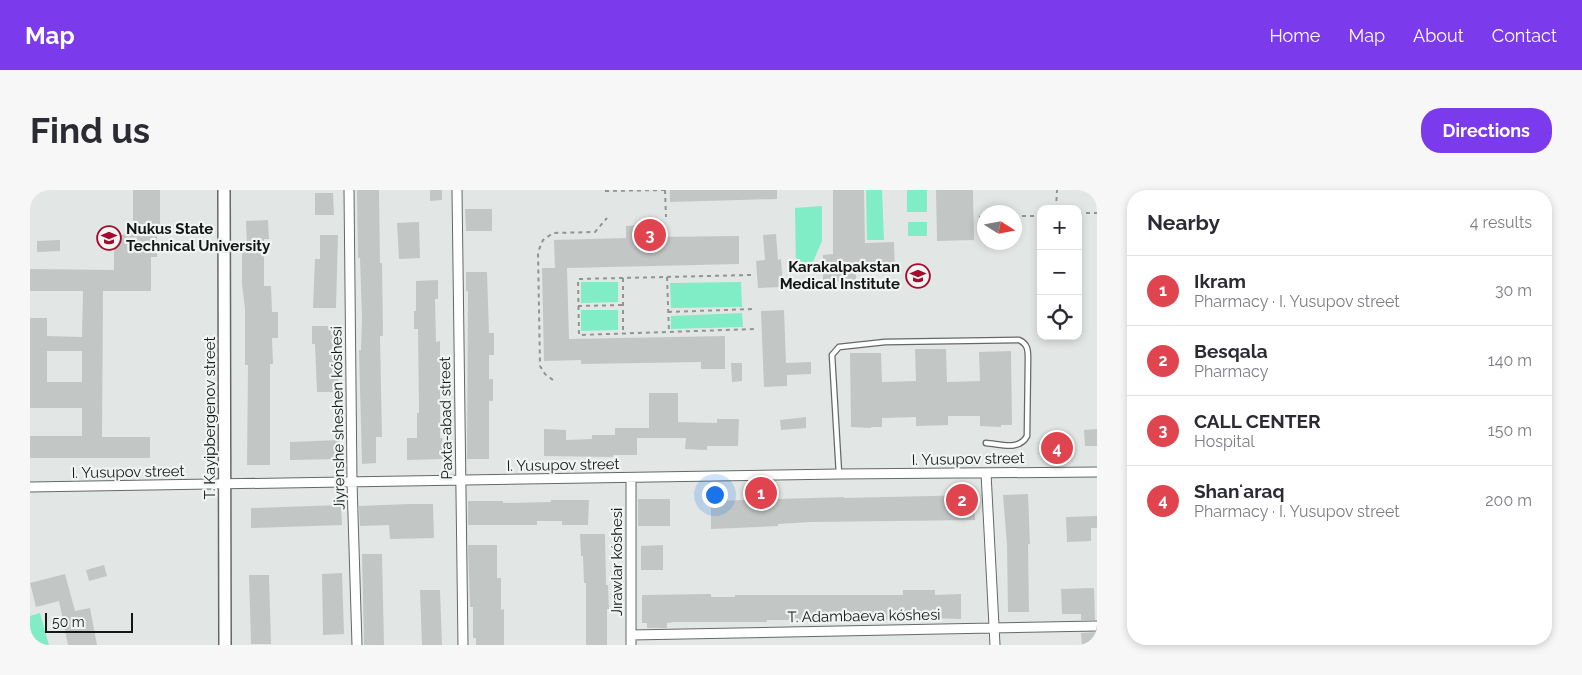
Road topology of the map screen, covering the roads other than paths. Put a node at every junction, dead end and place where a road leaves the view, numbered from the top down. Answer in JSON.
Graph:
{"nodes":[{"id":1,"x":224,"y":190,"type":"edge"},
{"id":2,"x":348,"y":190,"type":"edge"},
{"id":3,"x":457,"y":190,"type":"edge"},
{"id":4,"x":986,"y":443,"type":"dead end"},
{"id":5,"x":1097,"y":472,"type":"edge"},
{"id":6,"x":986,"y":473,"type":"junction"},
{"id":7,"x":839,"y":474,"type":"junction"},
{"id":8,"x":631,"y":478,"type":"junction"},
{"id":9,"x":461,"y":481,"type":"junction"},
{"id":10,"x":352,"y":482,"type":"junction"},
{"id":11,"x":225,"y":483,"type":"junction"},
{"id":12,"x":30,"y":487,"type":"edge"},
{"id":13,"x":1097,"y":626,"type":"edge"},
{"id":14,"x":994,"y":627,"type":"junction"},
{"id":15,"x":631,"y":640,"type":"edge"},
{"id":16,"x":225,"y":645,"type":"edge"},
{"id":17,"x":357,"y":645,"type":"edge"},
{"id":18,"x":463,"y":645,"type":"edge"},
{"id":19,"x":995,"y":645,"type":"edge"}],
"edges":[{"from":1,"to":11,"type":"street","name":"T. Kayipbergenov street"},
{"from":2,"to":10,"type":"street","name":"Jiyrenshe sheshen kóshesi"},
{"from":3,"to":9,"type":"street","name":"Paxta-abad street"},
{"from":4,"to":7,"type":"lane"},
{"from":5,"to":6,"type":"street","name":"I. Yusupov street"},
{"from":6,"to":7,"type":"street","name":"I. Yusupov street"},
{"from":6,"to":14,"type":"street"},
{"from":7,"to":8,"type":"street","name":"I. Yusupov street"},
{"from":8,"to":9,"type":"street","name":"I. Yusupov street"},
{"from":8,"to":15,"type":"street","name":"Jırawlar kóshesi"},
{"from":9,"to":10,"type":"street","name":"I. Yusupov street"},
{"from":9,"to":18,"type":"street","name":"Paxta-abad street"},
{"from":10,"to":11,"type":"street","name":"I. Yusupov street"},
{"from":10,"to":17,"type":"street","name":"Jiyrenshe sheshen kóshesi"},
{"from":11,"to":12,"type":"street","name":"I. Yusupov street"},
{"from":11,"to":16,"type":"street","name":"T. Kayipbergenov street"},
{"from":13,"to":14,"type":"street","name":"T. Adambaeva kóshesi"},
{"from":14,"to":15,"type":"street","name":"T. Adambaeva kóshesi"},
{"from":14,"to":19,"type":"street"}]}
